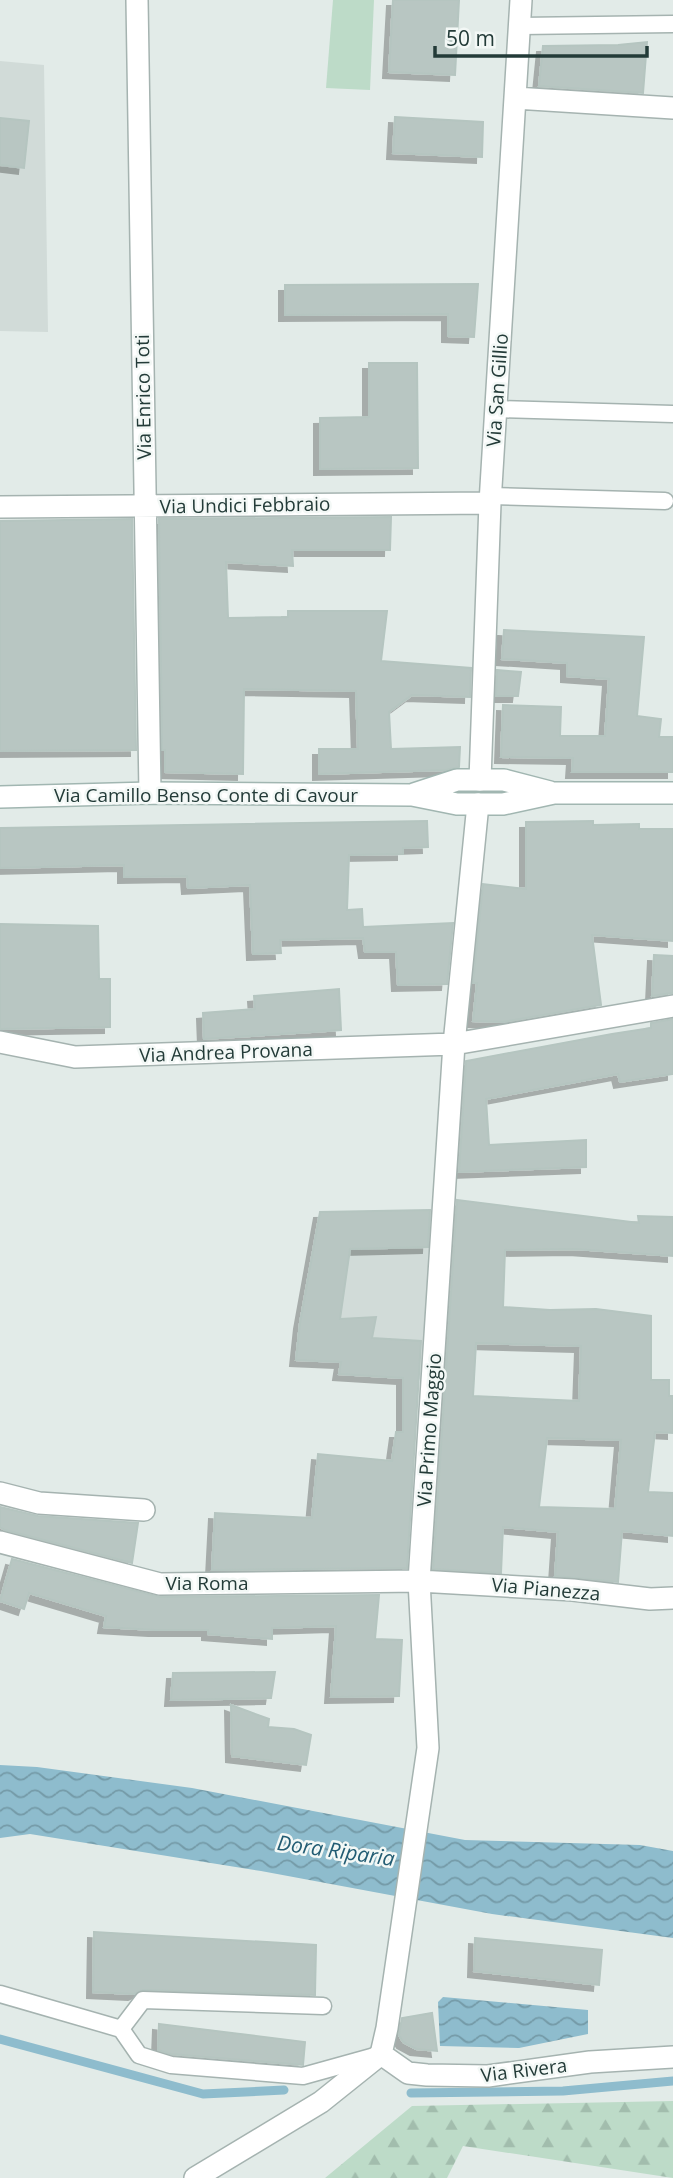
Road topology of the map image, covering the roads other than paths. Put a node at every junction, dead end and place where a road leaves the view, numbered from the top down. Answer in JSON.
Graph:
{"nodes":[{"id":1,"x":137,"y":0,"type":"edge"},
{"id":2,"x":521,"y":0,"type":"edge"},
{"id":3,"x":673,"y":24,"type":"edge"},
{"id":4,"x":520,"y":26,"type":"junction"},
{"id":5,"x":515,"y":98,"type":"junction"},
{"id":6,"x":673,"y":108,"type":"edge"},
{"id":7,"x":496,"y":409,"type":"junction"},
{"id":8,"x":673,"y":414,"type":"edge"},
{"id":9,"x":490,"y":500,"type":"junction"},
{"id":10,"x":665,"y":501,"type":"dead end"},
{"id":11,"x":145,"y":506,"type":"junction"},
{"id":12,"x":0,"y":507,"type":"edge"},
{"id":13,"x":480,"y":780,"type":"junction"},
{"id":14,"x":150,"y":793,"type":"junction"},
{"id":15,"x":554,"y":793,"type":"junction"},
{"id":16,"x":673,"y":793,"type":"edge"},
{"id":17,"x":412,"y":795,"type":"junction"},
{"id":18,"x":0,"y":797,"type":"edge"},
{"id":19,"x":478,"y":804,"type":"junction"},
{"id":20,"x":673,"y":1006,"type":"edge"},
{"id":21,"x":0,"y":1042,"type":"edge"},
{"id":22,"x":454,"y":1044,"type":"junction"},
{"id":23,"x":0,"y":1493,"type":"edge"},
{"id":24,"x":144,"y":1510,"type":"dead end"},
{"id":25,"x":0,"y":1542,"type":"edge"},
{"id":26,"x":419,"y":1581,"type":"junction"},
{"id":27,"x":673,"y":1598,"type":"edge"},
{"id":28,"x":0,"y":1994,"type":"edge"},
{"id":29,"x":323,"y":2006,"type":"dead end"},
{"id":30,"x":121,"y":2029,"type":"junction"},
{"id":31,"x":381,"y":2054,"type":"junction"},
{"id":32,"x":673,"y":2057,"type":"edge"},
{"id":33,"x":195,"y":2178,"type":"edge"}],
"edges":[{"from":1,"to":11,"type":"street","name":"Via Enrico Toti"},
{"from":2,"to":4,"type":"street","name":"Via San Gillio"},
{"from":3,"to":4,"type":"lane"},
{"from":4,"to":5,"type":"street","name":"Via San Gillio"},
{"from":5,"to":6,"type":"street"},
{"from":5,"to":7,"type":"street","name":"Via San Gillio"},
{"from":7,"to":8,"type":"lane"},
{"from":7,"to":9,"type":"street","name":"Via San Gillio"},
{"from":9,"to":10,"type":"lane"},
{"from":9,"to":11,"type":"street","name":"Via Undici Febbraio"},
{"from":9,"to":13,"type":"street","name":"Via San Gillio"},
{"from":11,"to":12,"type":"street","name":"Via Undici Febbraio"},
{"from":11,"to":14,"type":"street","name":"Via Enrico Toti"},
{"from":13,"to":15,"type":"street","name":"Via Camillo Benso Conte di Cavour"},
{"from":13,"to":17,"type":"street","name":"Via Camillo Benso Conte di Cavour"},
{"from":14,"to":17,"type":"street","name":"Via Camillo Benso Conte di Cavour"},
{"from":14,"to":18,"type":"street","name":"Via Camillo Benso Conte di Cavour"},
{"from":15,"to":16,"type":"street","name":"Via Camillo Benso Conte di Cavour"},
{"from":15,"to":19,"type":"street","name":"Via Camillo Benso Conte di Cavour"},
{"from":17,"to":19,"type":"street","name":"Via Camillo Benso Conte di Cavour"},
{"from":19,"to":22,"type":"street","name":"Via Primo Maggio"},
{"from":20,"to":22,"type":"street","name":"Via Andrea Provana"},
{"from":21,"to":22,"type":"street","name":"Via Andrea Provana"},
{"from":22,"to":26,"type":"street","name":"Via Primo Maggio"},
{"from":23,"to":24,"type":"street"},
{"from":25,"to":26,"type":"street","name":"Via Roma"},
{"from":26,"to":27,"type":"street","name":"Via Pianezza"},
{"from":26,"to":31,"type":"street","name":"Via Primo Maggio"},
{"from":28,"to":30,"type":"lane"},
{"from":29,"to":30,"type":"lane"},
{"from":30,"to":31,"type":"lane"},
{"from":31,"to":32,"type":"street","name":"Via Rivera"},
{"from":31,"to":33,"type":"street"}]}
